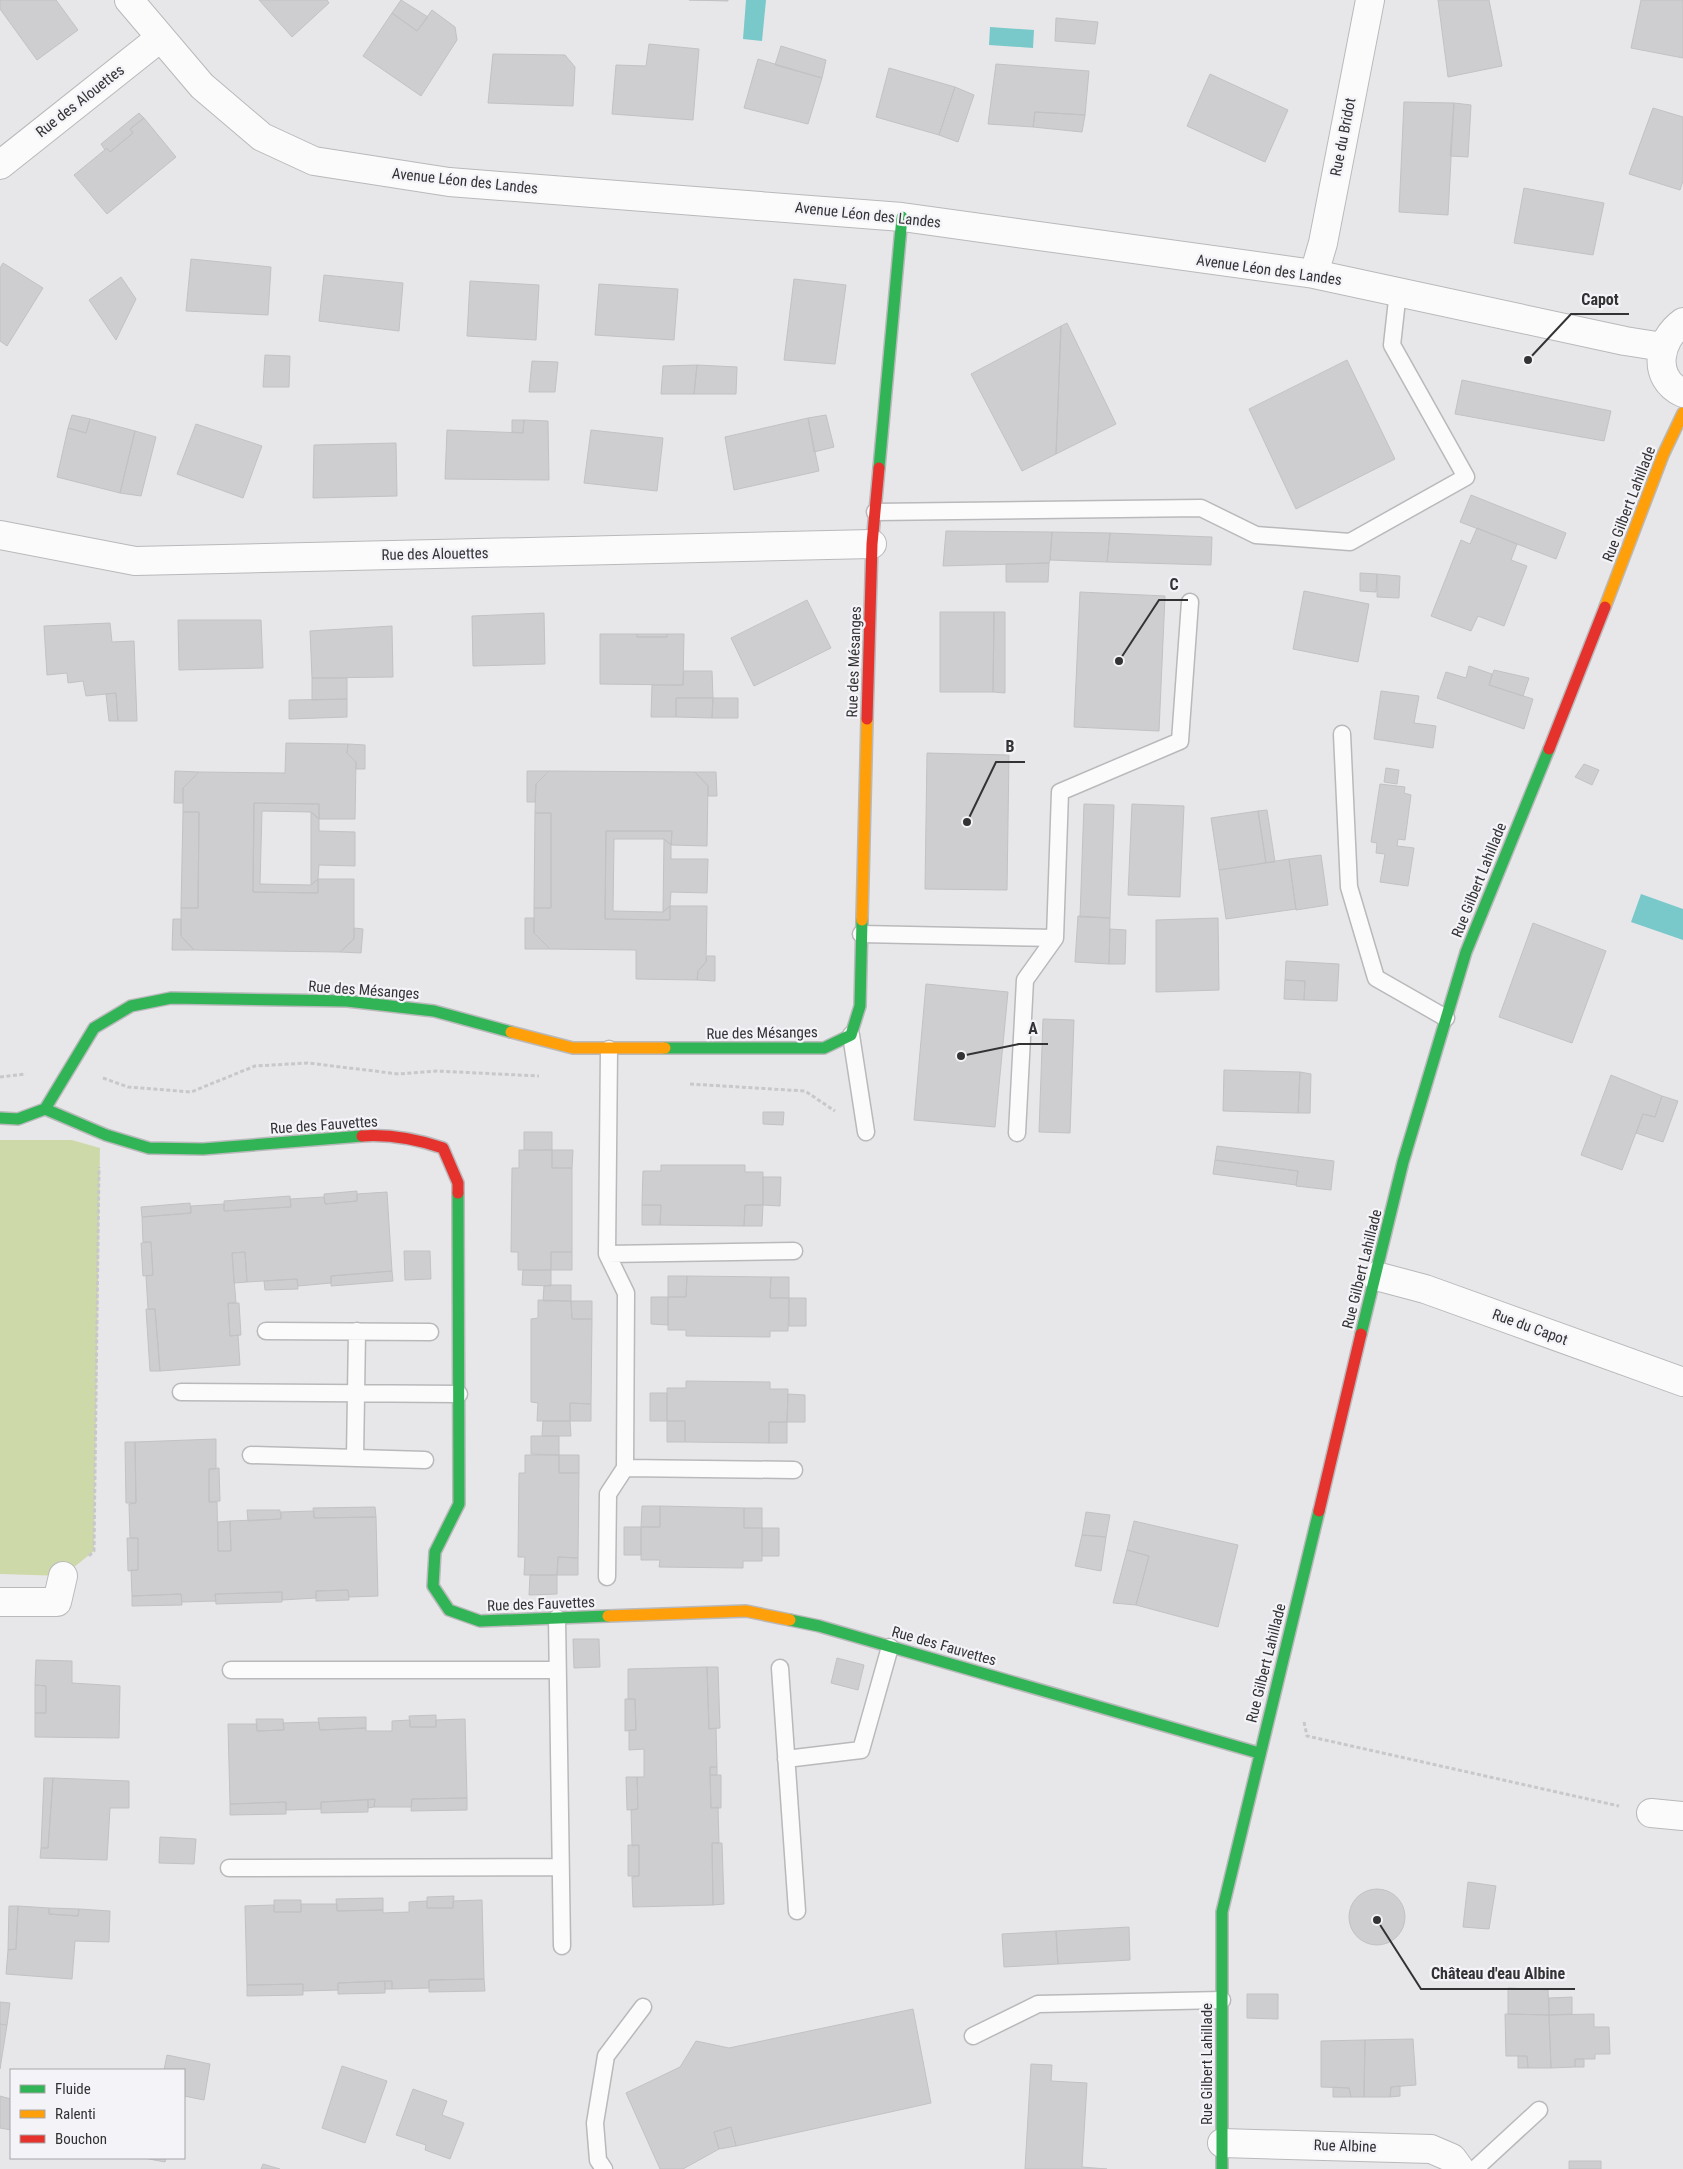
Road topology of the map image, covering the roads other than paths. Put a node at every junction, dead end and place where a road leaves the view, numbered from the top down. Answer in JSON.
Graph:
{"nodes":[{"id":1,"x":128,"y":0,"type":"edge"},
{"id":2,"x":1370,"y":0,"type":"edge"},
{"id":3,"x":160,"y":38,"type":"junction"},
{"id":4,"x":0,"y":165,"type":"edge"},
{"id":5,"x":902,"y":217,"type":"junction"},
{"id":6,"x":1314,"y":274,"type":"junction"},
{"id":7,"x":1398,"y":291,"type":"junction"},
{"id":8,"x":1683,"y":322,"type":"edge"},
{"id":9,"x":1663,"y":347,"type":"junction"},
{"id":10,"x":1683,"y":393,"type":"edge"},
{"id":11,"x":1683,"y":413,"type":"edge"},
{"id":12,"x":875,"y":512,"type":"junction"},
{"id":13,"x":0,"y":535,"type":"edge"},
{"id":14,"x":872,"y":544,"type":"junction"},
{"id":15,"x":1190,"y":602,"type":"dead end"},
{"id":16,"x":1342,"y":734,"type":"dead end"},
{"id":17,"x":861,"y":934,"type":"junction"},
{"id":18,"x":1055,"y":938,"type":"junction"},
{"id":19,"x":1446,"y":1018,"type":"junction"},
{"id":20,"x":851,"y":1035,"type":"junction"},
{"id":21,"x":610,"y":1049,"type":"junction"},
{"id":22,"x":45,"y":1109,"type":"junction"},
{"id":23,"x":0,"y":1118,"type":"edge"},
{"id":24,"x":866,"y":1132,"type":"road end"},
{"id":25,"x":1017,"y":1133,"type":"dead end"},
{"id":26,"x":794,"y":1251,"type":"dead end"},
{"id":27,"x":606,"y":1254,"type":"junction"},
{"id":28,"x":1376,"y":1276,"type":"junction"},
{"id":29,"x":266,"y":1331,"type":"dead end"},
{"id":30,"x":357,"y":1331,"type":"junction"},
{"id":31,"x":430,"y":1332,"type":"dead end"},
{"id":32,"x":1683,"y":1382,"type":"edge"},
{"id":33,"x":181,"y":1392,"type":"dead end"},
{"id":34,"x":356,"y":1393,"type":"junction"},
{"id":35,"x":459,"y":1394,"type":"junction"},
{"id":36,"x":250,"y":1455,"type":"dead end"},
{"id":37,"x":355,"y":1458,"type":"junction"},
{"id":38,"x":425,"y":1460,"type":"dead end"},
{"id":39,"x":625,"y":1468,"type":"junction"},
{"id":40,"x":794,"y":1470,"type":"dead end"},
{"id":41,"x":63,"y":1576,"type":"road end"},
{"id":42,"x":607,"y":1577,"type":"dead end"},
{"id":43,"x":0,"y":1602,"type":"edge"},
{"id":44,"x":556,"y":1618,"type":"junction"},
{"id":45,"x":890,"y":1647,"type":"junction"},
{"id":46,"x":780,"y":1668,"type":"dead end"},
{"id":47,"x":232,"y":1670,"type":"dead end"},
{"id":48,"x":557,"y":1670,"type":"junction"},
{"id":49,"x":1259,"y":1753,"type":"junction"},
{"id":50,"x":786,"y":1759,"type":"junction"},
{"id":51,"x":1651,"y":1813,"type":"road end"},
{"id":52,"x":1683,"y":1816,"type":"edge"},
{"id":53,"x":560,"y":1867,"type":"junction"},
{"id":54,"x":229,"y":1868,"type":"dead end"},
{"id":55,"x":797,"y":1912,"type":"dead end"},
{"id":56,"x":562,"y":1946,"type":"dead end"},
{"id":57,"x":1222,"y":2000,"type":"junction"},
{"id":58,"x":643,"y":2007,"type":"dead end"},
{"id":59,"x":973,"y":2036,"type":"dead end"},
{"id":60,"x":1539,"y":2110,"type":"dead end"},
{"id":61,"x":1222,"y":2156,"type":"edge"},
{"id":62,"x":604,"y":2169,"type":"edge"},
{"id":63,"x":1460,"y":2169,"type":"edge"},
{"id":64,"x":1475,"y":2169,"type":"edge"}],
"edges":[{"from":1,"to":3,"type":"street","name":"Avenue Léon des Landes"},
{"from":2,"to":6,"type":"street","name":"Rue du Bridot"},
{"from":3,"to":4,"type":"street","name":"Rue des Alouettes"},
{"from":3,"to":5,"type":"street","name":"Avenue Léon des Landes"},
{"from":5,"to":6,"type":"street","name":"Avenue Léon des Landes"},
{"from":5,"to":12,"type":"street","name":"Rue des Mésanges"},
{"from":6,"to":7,"type":"street","name":"Avenue Léon des Landes"},
{"from":7,"to":9,"type":"street","name":"Avenue Léon des Landes"},
{"from":7,"to":12,"type":"lane"},
{"from":8,"to":9,"type":"street"},
{"from":9,"to":10,"type":"street"},
{"from":11,"to":19,"type":"street","name":"Rue Gilbert Lahillade"},
{"from":12,"to":14,"type":"street","name":"Rue des Mésanges"},
{"from":13,"to":14,"type":"street","name":"Rue des Alouettes"},
{"from":14,"to":17,"type":"street","name":"Rue des Mésanges"},
{"from":15,"to":18,"type":"lane"},
{"from":16,"to":19,"type":"lane"},
{"from":17,"to":18,"type":"lane"},
{"from":17,"to":20,"type":"street","name":"Rue des Mésanges"},
{"from":18,"to":25,"type":"lane"},
{"from":19,"to":28,"type":"street","name":"Rue Gilbert Lahillade"},
{"from":20,"to":21,"type":"street","name":"Rue des Mésanges"},
{"from":20,"to":24,"type":"lane"},
{"from":21,"to":22,"type":"street","name":"Rue des Mésanges"},
{"from":21,"to":27,"type":"lane"},
{"from":22,"to":23,"type":"street"},
{"from":22,"to":35,"type":"street","name":"Rue des Fauvettes"},
{"from":26,"to":27,"type":"lane"},
{"from":27,"to":39,"type":"lane"},
{"from":28,"to":32,"type":"street","name":"Rue du Capot"},
{"from":28,"to":49,"type":"street","name":"Rue Gilbert Lahillade"},
{"from":29,"to":30,"type":"lane"},
{"from":30,"to":31,"type":"lane"},
{"from":30,"to":34,"type":"lane"},
{"from":33,"to":34,"type":"lane"},
{"from":34,"to":35,"type":"lane"},
{"from":34,"to":37,"type":"lane"},
{"from":35,"to":44,"type":"street","name":"Rue des Fauvettes"},
{"from":36,"to":37,"type":"lane"},
{"from":37,"to":38,"type":"lane"},
{"from":39,"to":40,"type":"lane"},
{"from":39,"to":42,"type":"lane"},
{"from":41,"to":43,"type":"street"},
{"from":44,"to":45,"type":"street","name":"Rue des Fauvettes"},
{"from":44,"to":48,"type":"lane"},
{"from":45,"to":49,"type":"street","name":"Rue des Fauvettes"},
{"from":45,"to":50,"type":"lane"},
{"from":46,"to":50,"type":"lane"},
{"from":47,"to":48,"type":"lane"},
{"from":48,"to":53,"type":"lane"},
{"from":49,"to":57,"type":"street","name":"Rue Gilbert Lahillade"},
{"from":50,"to":55,"type":"lane"},
{"from":51,"to":52,"type":"street"},
{"from":53,"to":54,"type":"lane"},
{"from":53,"to":56,"type":"lane"},
{"from":57,"to":59,"type":"lane"},
{"from":57,"to":61,"type":"street","name":"Rue Gilbert Lahillade"},
{"from":58,"to":62,"type":"lane"},
{"from":60,"to":64,"type":"lane"},
{"from":61,"to":63,"type":"street","name":"Rue Albine"}]}
